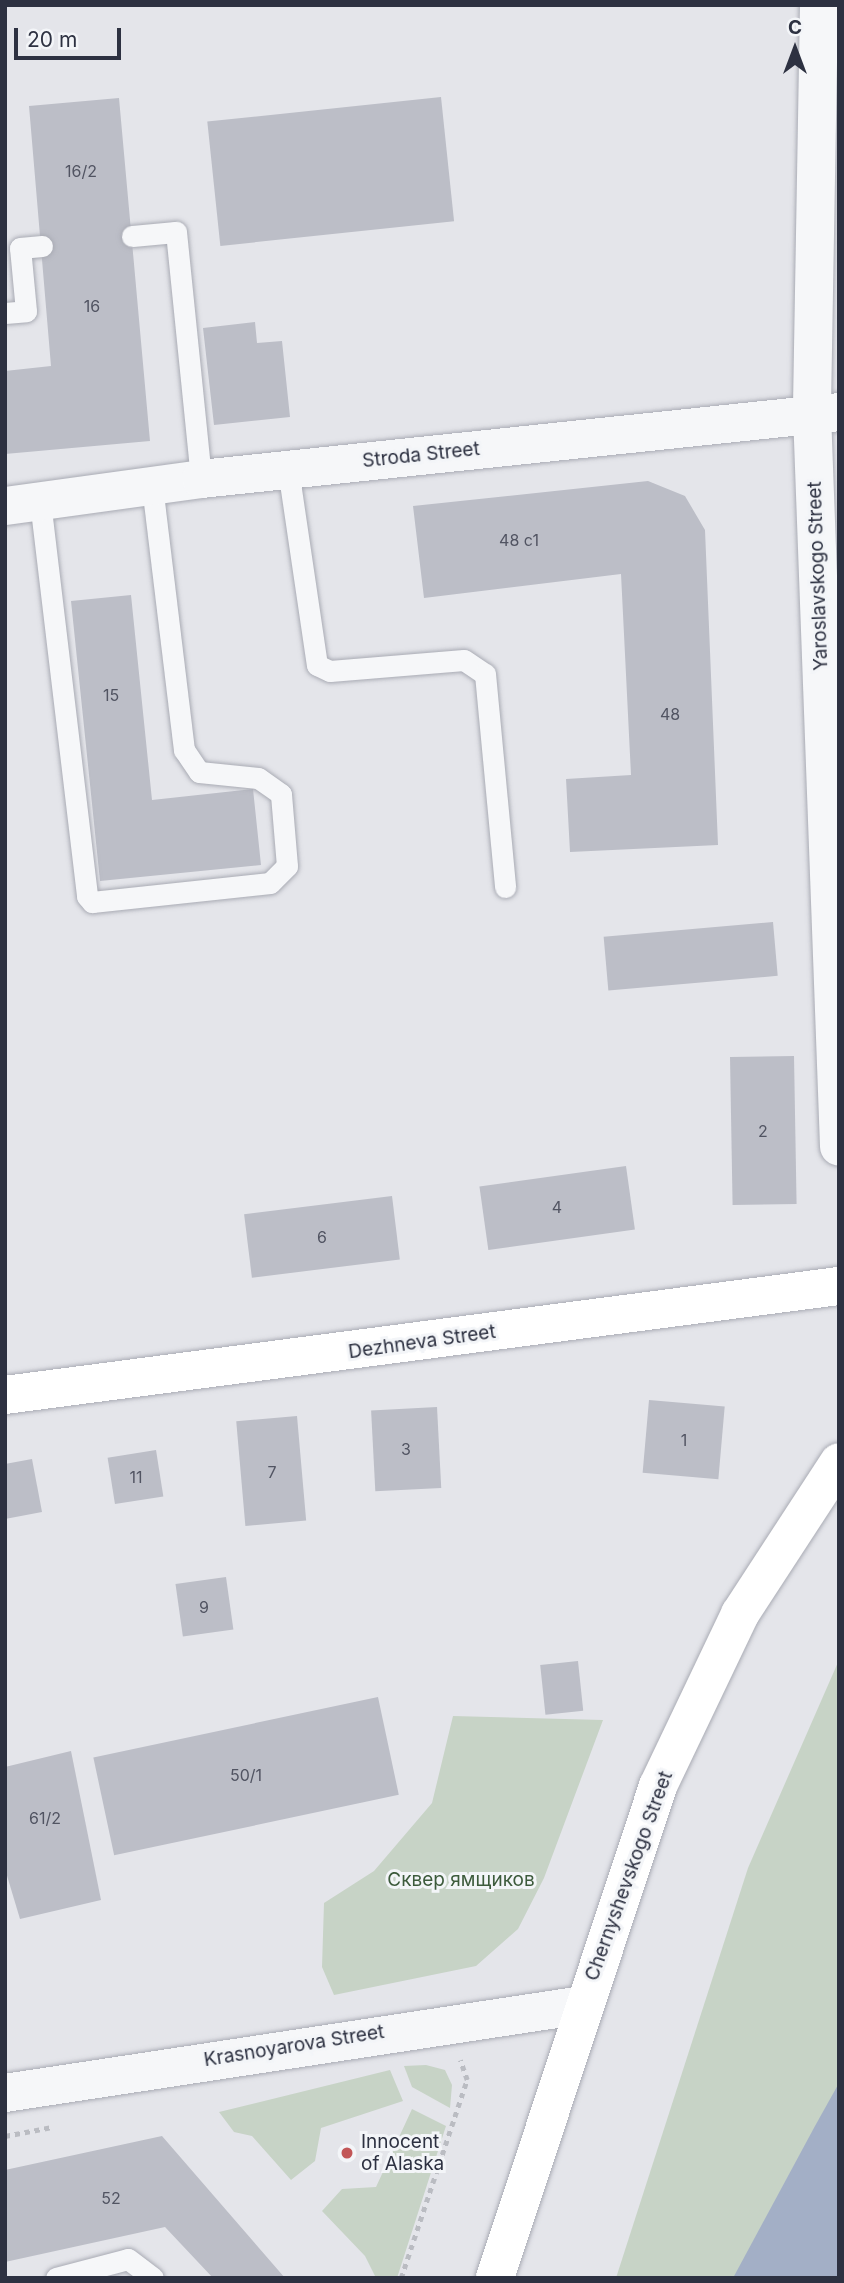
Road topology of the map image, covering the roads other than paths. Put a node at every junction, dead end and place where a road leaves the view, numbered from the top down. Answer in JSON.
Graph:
{"nodes":[{"id":1,"x":819,"y":5,"type":"edge"},
{"id":2,"x":132,"y":236,"type":"dead end"},
{"id":3,"x":42,"y":246,"type":"dead end"},
{"id":4,"x":5,"y":313,"type":"edge"},
{"id":5,"x":825,"y":413,"type":"edge"},
{"id":6,"x":288,"y":469,"type":"junction"},
{"id":7,"x":201,"y":479,"type":"junction"},
{"id":8,"x":152,"y":485,"type":"junction"},
{"id":9,"x":23,"y":504,"type":"edge"},
{"id":10,"x":505,"y":887,"type":"dead end"},
{"id":11,"x":839,"y":1147,"type":"edge"},
{"id":12,"x":839,"y":1286,"type":"edge"},
{"id":13,"x":5,"y":1395,"type":"edge"},
{"id":14,"x":839,"y":1462,"type":"edge"},
{"id":15,"x":583,"y":2005,"type":"junction"},
{"id":16,"x":5,"y":2093,"type":"edge"},
{"id":17,"x":56,"y":2278,"type":"edge"},
{"id":18,"x":153,"y":2278,"type":"edge"},
{"id":19,"x":495,"y":2278,"type":"edge"}],
"edges":[{"from":1,"to":5,"type":"street","name":"Yaroslavskogo Street"},
{"from":2,"to":7,"type":"lane"},
{"from":3,"to":4,"type":"lane"},
{"from":5,"to":6,"type":"street","name":"Stroda Street"},
{"from":5,"to":11,"type":"street","name":"Yaroslavskogo Street"},
{"from":6,"to":7,"type":"street","name":"Stroda Street"},
{"from":6,"to":10,"type":"lane"},
{"from":7,"to":8,"type":"street","name":"Stroda Street"},
{"from":8,"to":9,"type":"street","name":"Stroda Street"},
{"from":8,"to":9,"type":"lane"},
{"from":12,"to":13,"type":"main road","name":"Dezhneva Street"},
{"from":14,"to":15,"type":"main road","name":"Chernyshevskogo Street"},
{"from":15,"to":16,"type":"street","name":"Krasnoyarova Street"},
{"from":15,"to":19,"type":"main road","name":"Chernyshevskogo Street"},
{"from":17,"to":18,"type":"lane"}]}
